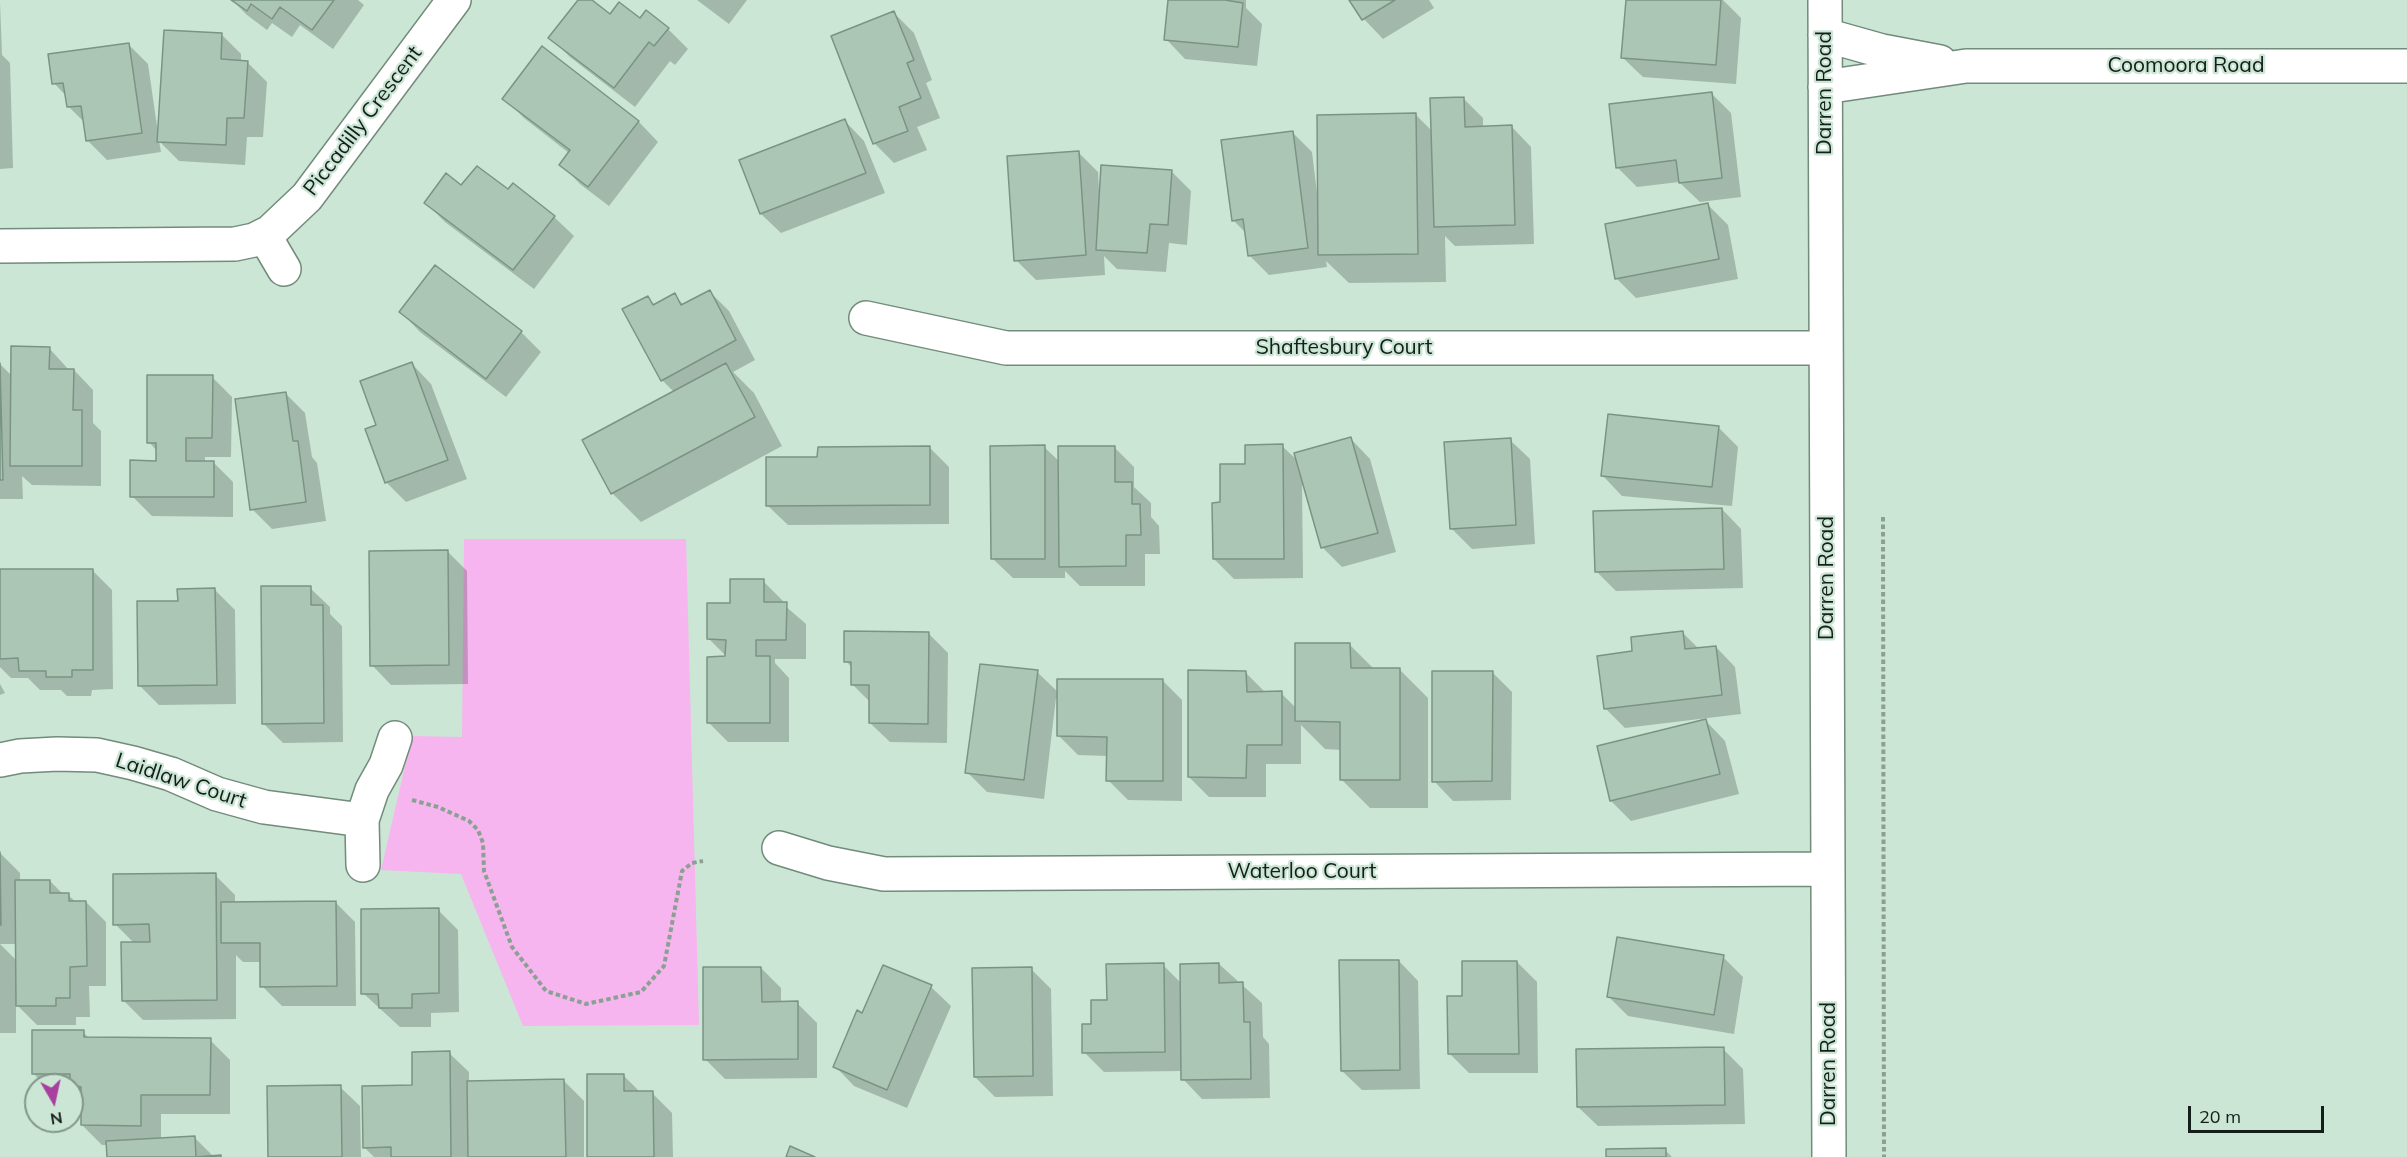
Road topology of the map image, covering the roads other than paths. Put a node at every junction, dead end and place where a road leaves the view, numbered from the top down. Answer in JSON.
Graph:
{"nodes":[{"id":1,"x":454,"y":0,"type":"edge"},
{"id":2,"x":1825,"y":0,"type":"edge"},
{"id":3,"x":1825,"y":35,"type":"junction"},
{"id":4,"x":1966,"y":66,"type":"junction"},
{"id":5,"x":2407,"y":66,"type":"edge"},
{"id":6,"x":1825,"y":87,"type":"junction"},
{"id":7,"x":264,"y":235,"type":"junction"},
{"id":8,"x":0,"y":246,"type":"edge"},
{"id":9,"x":284,"y":269,"type":"dead end"},
{"id":10,"x":866,"y":318,"type":"dead end"},
{"id":11,"x":1826,"y":348,"type":"junction"},
{"id":12,"x":395,"y":738,"type":"dead end"},
{"id":13,"x":0,"y":760,"type":"edge"},
{"id":14,"x":362,"y":820,"type":"junction"},
{"id":15,"x":779,"y":848,"type":"dead end"},
{"id":16,"x":363,"y":865,"type":"dead end"},
{"id":17,"x":1828,"y":869,"type":"junction"},
{"id":18,"x":1829,"y":1157,"type":"edge"}],
"edges":[{"from":1,"to":7,"type":"street","name":"Piccadilly Crescent"},
{"from":2,"to":3,"type":"street","name":"Darren Road"},
{"from":3,"to":4,"type":"street","name":"Coomoora Road"},
{"from":3,"to":6,"type":"street","name":"Darren Road"},
{"from":4,"to":5,"type":"street","name":"Coomoora Road"},
{"from":4,"to":6,"type":"street","name":"Coomoora Road"},
{"from":6,"to":11,"type":"street","name":"Darren Road"},
{"from":7,"to":8,"type":"street","name":"Piccadilly Crescent"},
{"from":7,"to":9,"type":"street"},
{"from":10,"to":11,"type":"street","name":"Shaftesbury Court"},
{"from":11,"to":17,"type":"street","name":"Darren Road"},
{"from":12,"to":14,"type":"street"},
{"from":13,"to":14,"type":"street","name":"Laidlaw Court"},
{"from":14,"to":16,"type":"street"},
{"from":15,"to":17,"type":"street","name":"Waterloo Court"},
{"from":17,"to":18,"type":"street","name":"Darren Road"}]}
